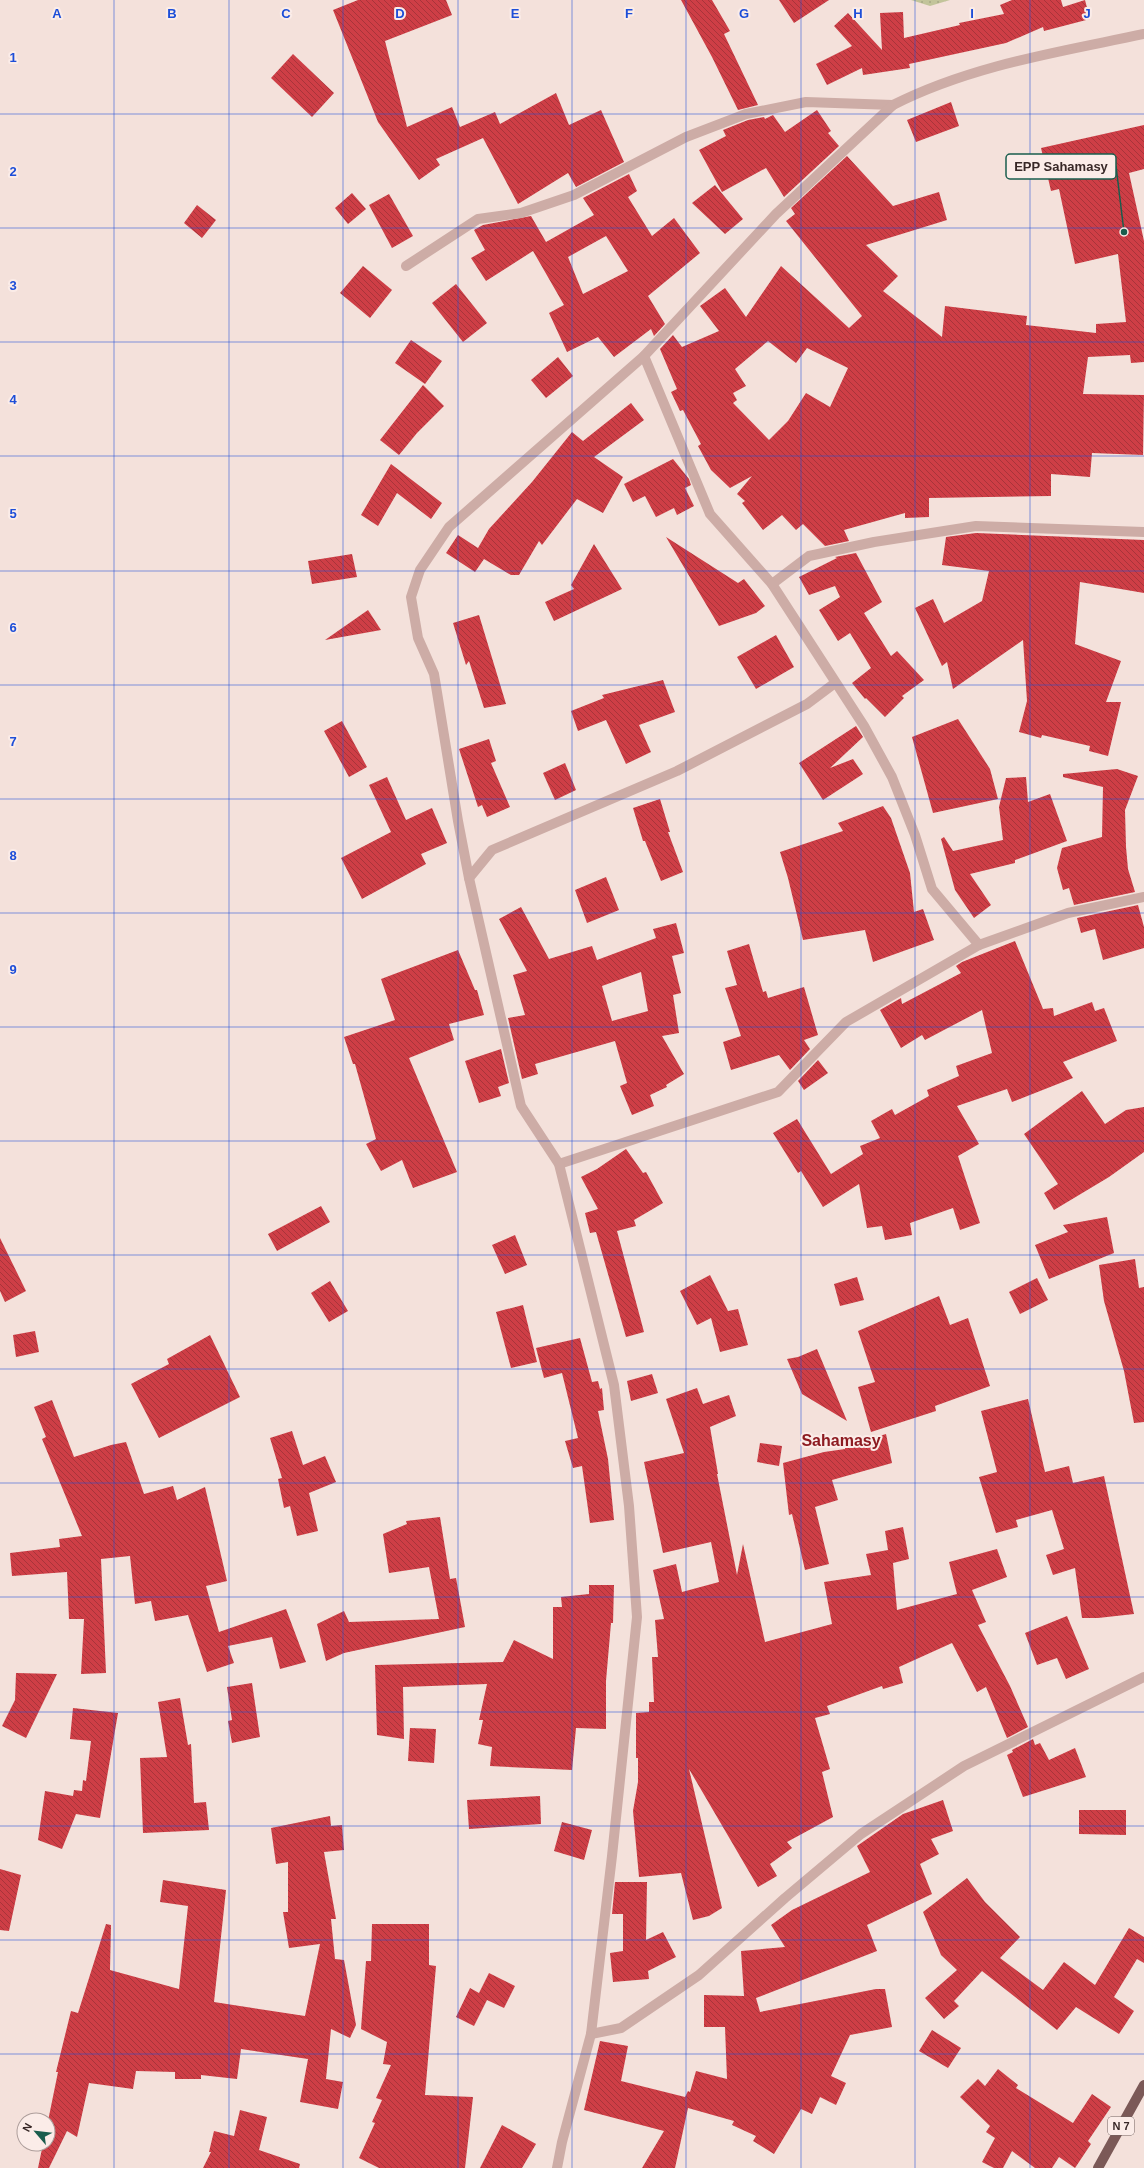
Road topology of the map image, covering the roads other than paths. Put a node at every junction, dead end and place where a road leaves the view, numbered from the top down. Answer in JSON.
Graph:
{"nodes":[{"id":1,"x":1144,"y":34,"type":"edge"},
{"id":2,"x":893,"y":104,"type":"junction"},
{"id":3,"x":406,"y":266,"type":"dead end"},
{"id":4,"x":644,"y":356,"type":"junction"},
{"id":5,"x":1144,"y":532,"type":"edge"},
{"id":6,"x":772,"y":584,"type":"junction"},
{"id":7,"x":835,"y":683,"type":"junction"},
{"id":8,"x":469,"y":878,"type":"junction"},
{"id":9,"x":1144,"y":897,"type":"edge"},
{"id":10,"x":979,"y":945,"type":"junction"},
{"id":11,"x":559,"y":1164,"type":"junction"},
{"id":12,"x":1144,"y":1677,"type":"edge"},
{"id":13,"x":591,"y":2034,"type":"junction"},
{"id":14,"x":1144,"y":2085,"type":"edge"},
{"id":15,"x":557,"y":2168,"type":"edge"},
{"id":16,"x":1098,"y":2168,"type":"edge"}],
"edges":[{"from":1,"to":2,"type":"street"},
{"from":2,"to":3,"type":"street"},
{"from":2,"to":4,"type":"street"},
{"from":4,"to":6,"type":"street"},
{"from":4,"to":8,"type":"street"},
{"from":5,"to":6,"type":"street"},
{"from":6,"to":7,"type":"street"},
{"from":7,"to":8,"type":"street"},
{"from":7,"to":10,"type":"street"},
{"from":8,"to":11,"type":"street"},
{"from":9,"to":10,"type":"street"},
{"from":10,"to":11,"type":"street"},
{"from":11,"to":13,"type":"street"},
{"from":12,"to":13,"type":"street"},
{"from":13,"to":15,"type":"street"},
{"from":14,"to":16,"type":"main road","number":"N 7"}]}
